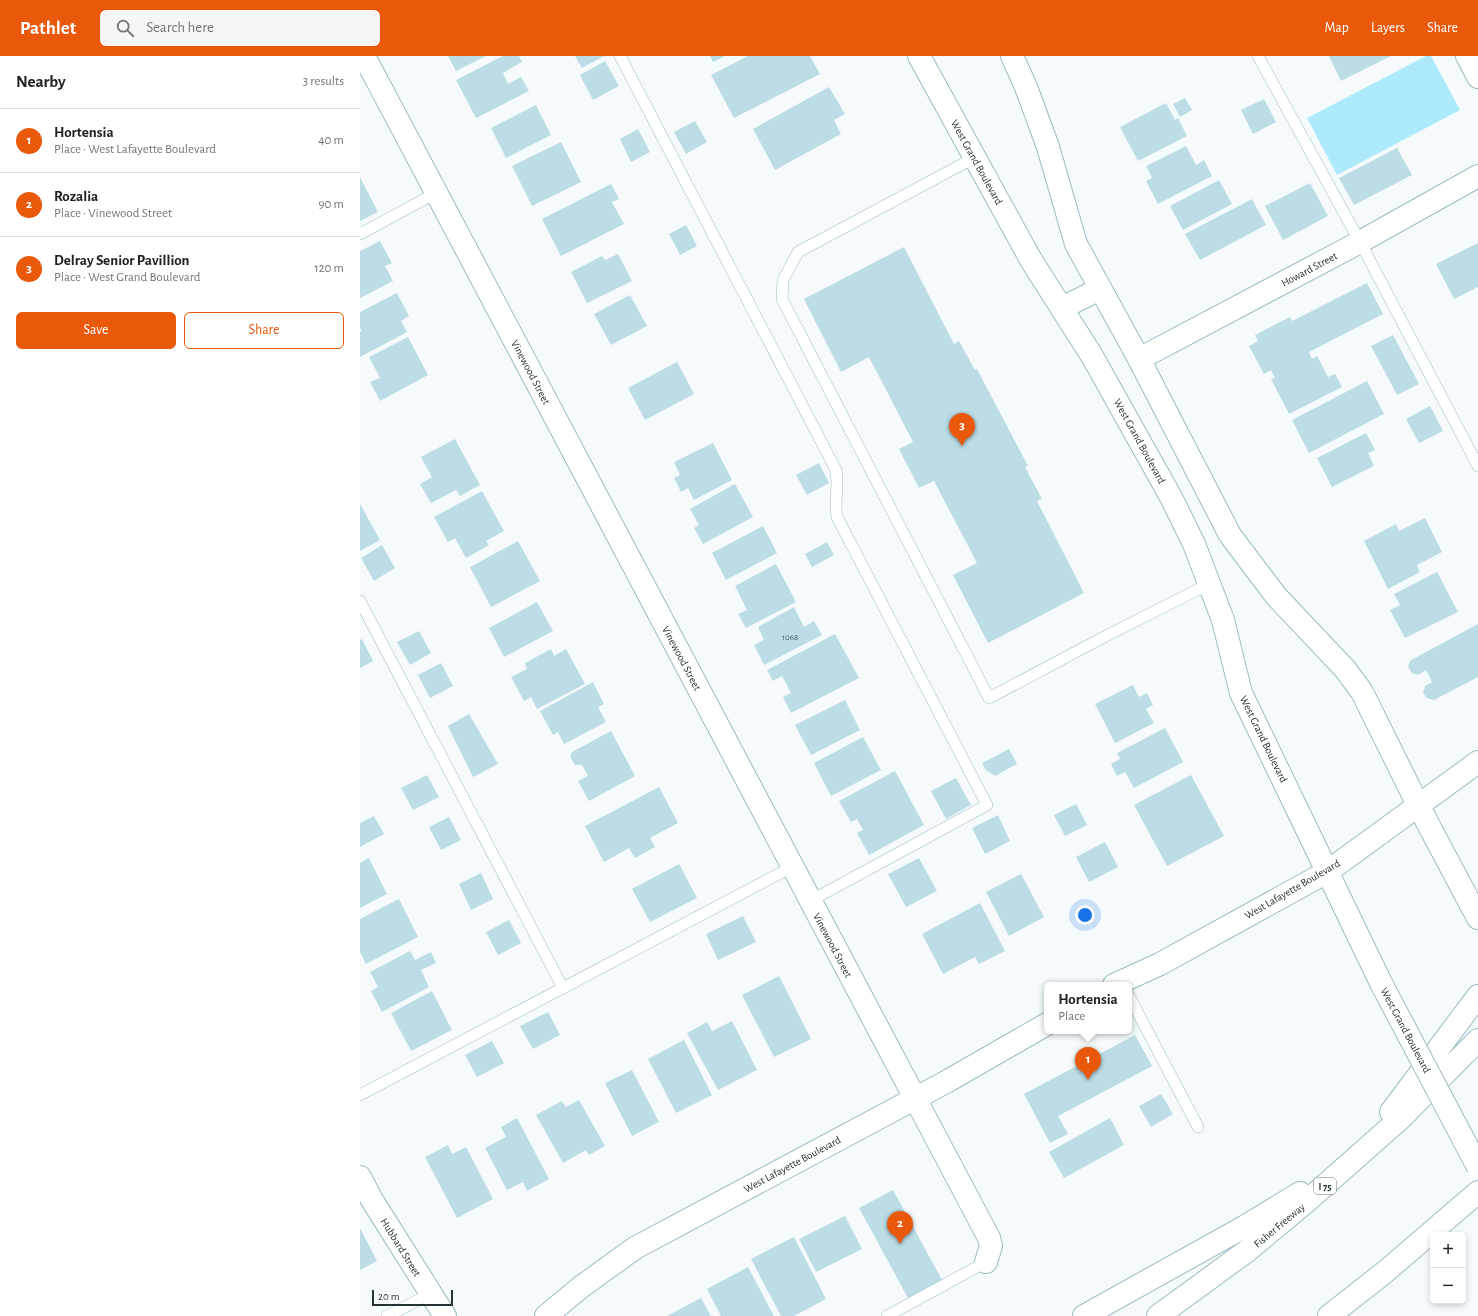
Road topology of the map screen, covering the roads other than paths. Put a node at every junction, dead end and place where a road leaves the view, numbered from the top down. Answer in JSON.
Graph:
{"nodes":[{"id":1,"x":364,"y":56,"type":"edge"},
{"id":2,"x":620,"y":56,"type":"edge"},
{"id":3,"x":919,"y":56,"type":"edge"},
{"id":4,"x":1012,"y":56,"type":"edge"},
{"id":5,"x":1258,"y":56,"type":"edge"},
{"id":6,"x":1467,"y":56,"type":"edge"},
{"id":7,"x":1478,"y":77,"type":"edge"},
{"id":8,"x":974,"y":158,"type":"junction"},
{"id":9,"x":1478,"y":176,"type":"edge"},
{"id":10,"x":436,"y":193,"type":"junction"},
{"id":11,"x":360,"y":234,"type":"edge"},
{"id":12,"x":1360,"y":242,"type":"junction"},
{"id":13,"x":1100,"y":289,"type":"junction"},
{"id":14,"x":1062,"y":308,"type":"junction"},
{"id":15,"x":1139,"y":359,"type":"junction"},
{"id":16,"x":1478,"y":466,"type":"edge"},
{"id":17,"x":1209,"y":584,"type":"junction"},
{"id":18,"x":360,"y":601,"type":"edge"},
{"id":19,"x":1478,"y":762,"type":"edge"},
{"id":20,"x":1418,"y":805,"type":"junction"},
{"id":21,"x":792,"y":867,"type":"junction"},
{"id":22,"x":1327,"y":872,"type":"junction"},
{"id":23,"x":810,"y":901,"type":"junction"},
{"id":24,"x":1478,"y":918,"type":"edge"},
{"id":25,"x":1130,"y":982,"type":"edge"},
{"id":26,"x":563,"y":988,"type":"junction"},
{"id":27,"x":1478,"y":996,"type":"edge"},
{"id":28,"x":1132,"y":1005,"type":"edge"},
{"id":29,"x":1044,"y":1026,"type":"edge"},
{"id":30,"x":1478,"y":1040,"type":"edge"},
{"id":31,"x":360,"y":1095,"type":"edge"},
{"id":32,"x":915,"y":1097,"type":"junction"},
{"id":33,"x":1198,"y":1127,"type":"dead end"},
{"id":34,"x":1356,"y":1158,"type":"junction"},
{"id":35,"x":1478,"y":1167,"type":"edge"},
{"id":36,"x":360,"y":1177,"type":"edge"},
{"id":37,"x":1478,"y":1192,"type":"edge"},
{"id":38,"x":1478,"y":1198,"type":"edge"},
{"id":39,"x":1432,"y":1232,"type":"joint"},
{"id":40,"x":1430,"y":1234,"type":"edge"},
{"id":41,"x":986,"y":1262,"type":"joint"},
{"id":42,"x":430,"y":1294,"type":"junction"},
{"id":43,"x":387,"y":1316,"type":"edge"},
{"id":44,"x":445,"y":1316,"type":"edge"},
{"id":45,"x":546,"y":1316,"type":"edge"},
{"id":46,"x":887,"y":1316,"type":"edge"},
{"id":47,"x":1084,"y":1316,"type":"edge"},
{"id":48,"x":1158,"y":1316,"type":"edge"},
{"id":49,"x":1329,"y":1316,"type":"edge"}],
"edges":[{"from":1,"to":10,"type":"main road","name":"Vinewood Street"},
{"from":2,"to":23,"type":"lane"},
{"from":3,"to":8,"type":"main road","name":"West Grand Boulevard"},
{"from":4,"to":13,"type":"main road"},
{"from":5,"to":12,"type":"lane"},
{"from":6,"to":7,"type":"main road"},
{"from":8,"to":14,"type":"main road","name":"West Grand Boulevard"},
{"from":8,"to":17,"type":"lane"},
{"from":9,"to":12,"type":"main road","name":"Howard Street"},
{"from":10,"to":11,"type":"lane"},
{"from":10,"to":21,"type":"main road","name":"Vinewood Street"},
{"from":12,"to":15,"type":"main road","name":"Howard Street"},
{"from":12,"to":16,"type":"lane"},
{"from":13,"to":14,"type":"main road"},
{"from":13,"to":15,"type":"main road"},
{"from":14,"to":17,"type":"main road","name":"West Grand Boulevard"},
{"from":15,"to":20,"type":"main road"},
{"from":17,"to":22,"type":"main road","name":"West Grand Boulevard"},
{"from":18,"to":26,"type":"lane"},
{"from":19,"to":20,"type":"main road","name":"West Lafayette Boulevard"},
{"from":20,"to":22,"type":"main road","name":"West Lafayette Boulevard"},
{"from":20,"to":24,"type":"main road"},
{"from":21,"to":23,"type":"main road","name":"Vinewood Street"},
{"from":21,"to":26,"type":"lane"},
{"from":22,"to":25,"type":"main road","name":"West Lafayette Boulevard"},
{"from":22,"to":35,"type":"main road","name":"West Grand Boulevard","bridge":true},
{"from":23,"to":32,"type":"main road","name":"Vinewood Street"},
{"from":26,"to":31,"type":"lane"},
{"from":27,"to":34,"type":"main road"},
{"from":28,"to":33,"type":"lane"},
{"from":29,"to":32,"type":"main road","name":"West Lafayette Boulevard"},
{"from":30,"to":34,"type":"main road","name":"Fisher Freeway","number":"I 75"},
{"from":32,"to":41,"type":"main road","name":"Vinewood Street"},
{"from":32,"to":45,"type":"main road","name":"West Lafayette Boulevard"},
{"from":34,"to":47,"type":"main road"},
{"from":34,"to":48,"type":"main road","name":"Fisher Freeway","number":"I 75"},
{"from":36,"to":42,"type":"main road","name":"Hubbard Street"},
{"from":37,"to":39,"type":"main road"},
{"from":38,"to":39,"type":"main road"},
{"from":40,"to":49,"type":"main road"},
{"from":41,"to":46,"type":"lane"},
{"from":42,"to":43,"type":"lane"},
{"from":42,"to":44,"type":"main road","name":"Hubbard Street"}]}
